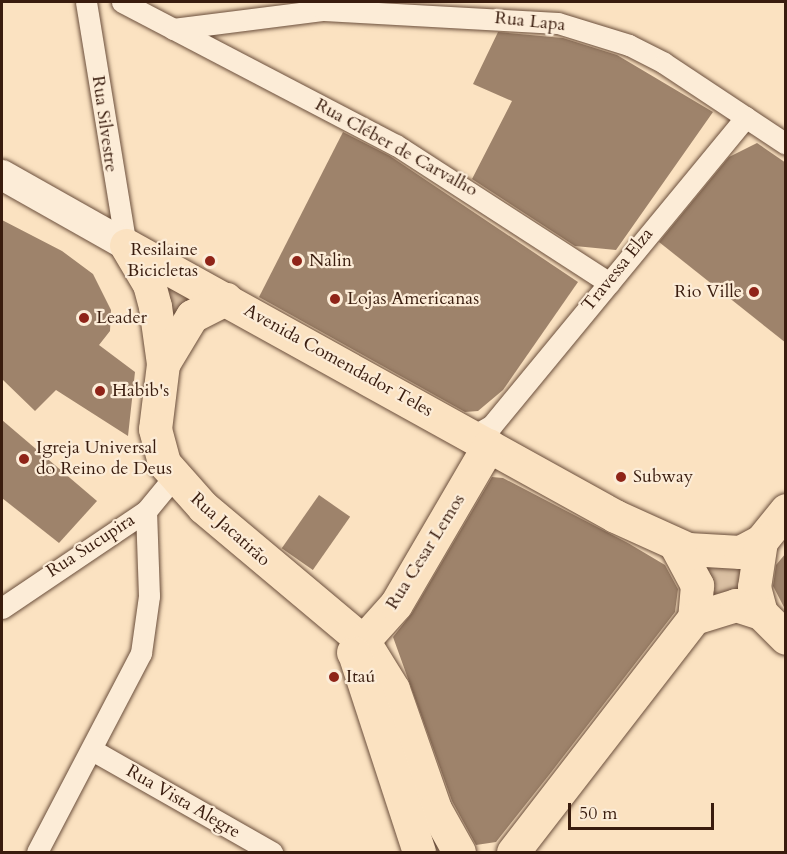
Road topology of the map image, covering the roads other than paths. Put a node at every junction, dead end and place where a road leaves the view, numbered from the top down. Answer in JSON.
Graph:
{"nodes":[{"id":1,"x":86,"y":2,"type":"edge"},
{"id":2,"x":122,"y":2,"type":"edge"},
{"id":3,"x":173,"y":29,"type":"junction"},
{"id":4,"x":746,"y":117,"type":"junction"},
{"id":5,"x":786,"y":144,"type":"edge"},
{"id":6,"x":2,"y":175,"type":"edge"},
{"id":7,"x":126,"y":245,"type":"junction"},
{"id":8,"x":609,"y":282,"type":"junction"},
{"id":9,"x":226,"y":299,"type":"junction"},
{"id":10,"x":163,"y":364,"type":"junction"},
{"id":11,"x":485,"y":435,"type":"junction"},
{"id":12,"x":174,"y":477,"type":"junction"},
{"id":13,"x":786,"y":510,"type":"edge"},
{"id":14,"x":146,"y":511,"type":"junction"},
{"id":15,"x":761,"y":541,"type":"junction"},
{"id":16,"x":675,"y":544,"type":"junction"},
{"id":17,"x":2,"y":608,"type":"edge"},
{"id":18,"x":761,"y":613,"type":"junction"},
{"id":19,"x":694,"y":618,"type":"junction"},
{"id":20,"x":350,"y":638,"type":"junction"},
{"id":21,"x":786,"y":638,"type":"edge"},
{"id":22,"x":94,"y":751,"type":"junction"},
{"id":23,"x":452,"y":843,"type":"edge"},
{"id":24,"x":419,"y":851,"type":"edge"},
{"id":25,"x":37,"y":852,"type":"edge"},
{"id":26,"x":272,"y":852,"type":"edge"},
{"id":27,"x":513,"y":852,"type":"edge"}],
"edges":[{"from":1,"to":7,"type":"street","name":"Rua Silvestre"},
{"from":2,"to":3,"type":"street","name":"Rua Cléber de Carvalho"},
{"from":3,"to":4,"type":"street","name":"Rua Lapa"},
{"from":3,"to":8,"type":"street","name":"Rua Cléber de Carvalho"},
{"from":4,"to":5,"type":"street","name":"Rua Lapa"},
{"from":4,"to":8,"type":"street","name":"Travessa Elza"},
{"from":6,"to":7,"type":"main road","name":"Avenida Comendador Teles"},
{"from":7,"to":9,"type":"main road","name":"Avenida Comendador Teles"},
{"from":7,"to":10,"type":"main road","name":"Rua Jacatirão"},
{"from":8,"to":11,"type":"street","name":"Travessa Elza"},
{"from":9,"to":10,"type":"main road"},
{"from":9,"to":11,"type":"main road","name":"Avenida Comendador Teles"},
{"from":10,"to":12,"type":"main road","name":"Rua Jacatirão"},
{"from":11,"to":16,"type":"main road","name":"Avenida Comendador Teles"},
{"from":11,"to":20,"type":"main road","name":"Rua Cesar Lemos"},
{"from":12,"to":14,"type":"street","name":"Rua Sucupira"},
{"from":12,"to":20,"type":"main road","name":"Rua Jacatirão"},
{"from":13,"to":15,"type":"main road"},
{"from":14,"to":17,"type":"street","name":"Rua Sucupira"},
{"from":14,"to":22,"type":"street"},
{"from":15,"to":16,"type":"main road","name":"Avenida Comendador Teles"},
{"from":15,"to":18,"type":"main road"},
{"from":16,"to":19,"type":"main road"},
{"from":18,"to":19,"type":"main road"},
{"from":18,"to":21,"type":"main road"},
{"from":19,"to":27,"type":"main road"},
{"from":20,"to":23,"type":"main road","name":"Rua Jacatirão"},
{"from":20,"to":24,"type":"main road","name":"Rua Jacatirão"},
{"from":22,"to":25,"type":"street"},
{"from":22,"to":26,"type":"street","name":"Rua Vista Alegre"},
{"from":23,"to":24,"type":"main road"}]}
